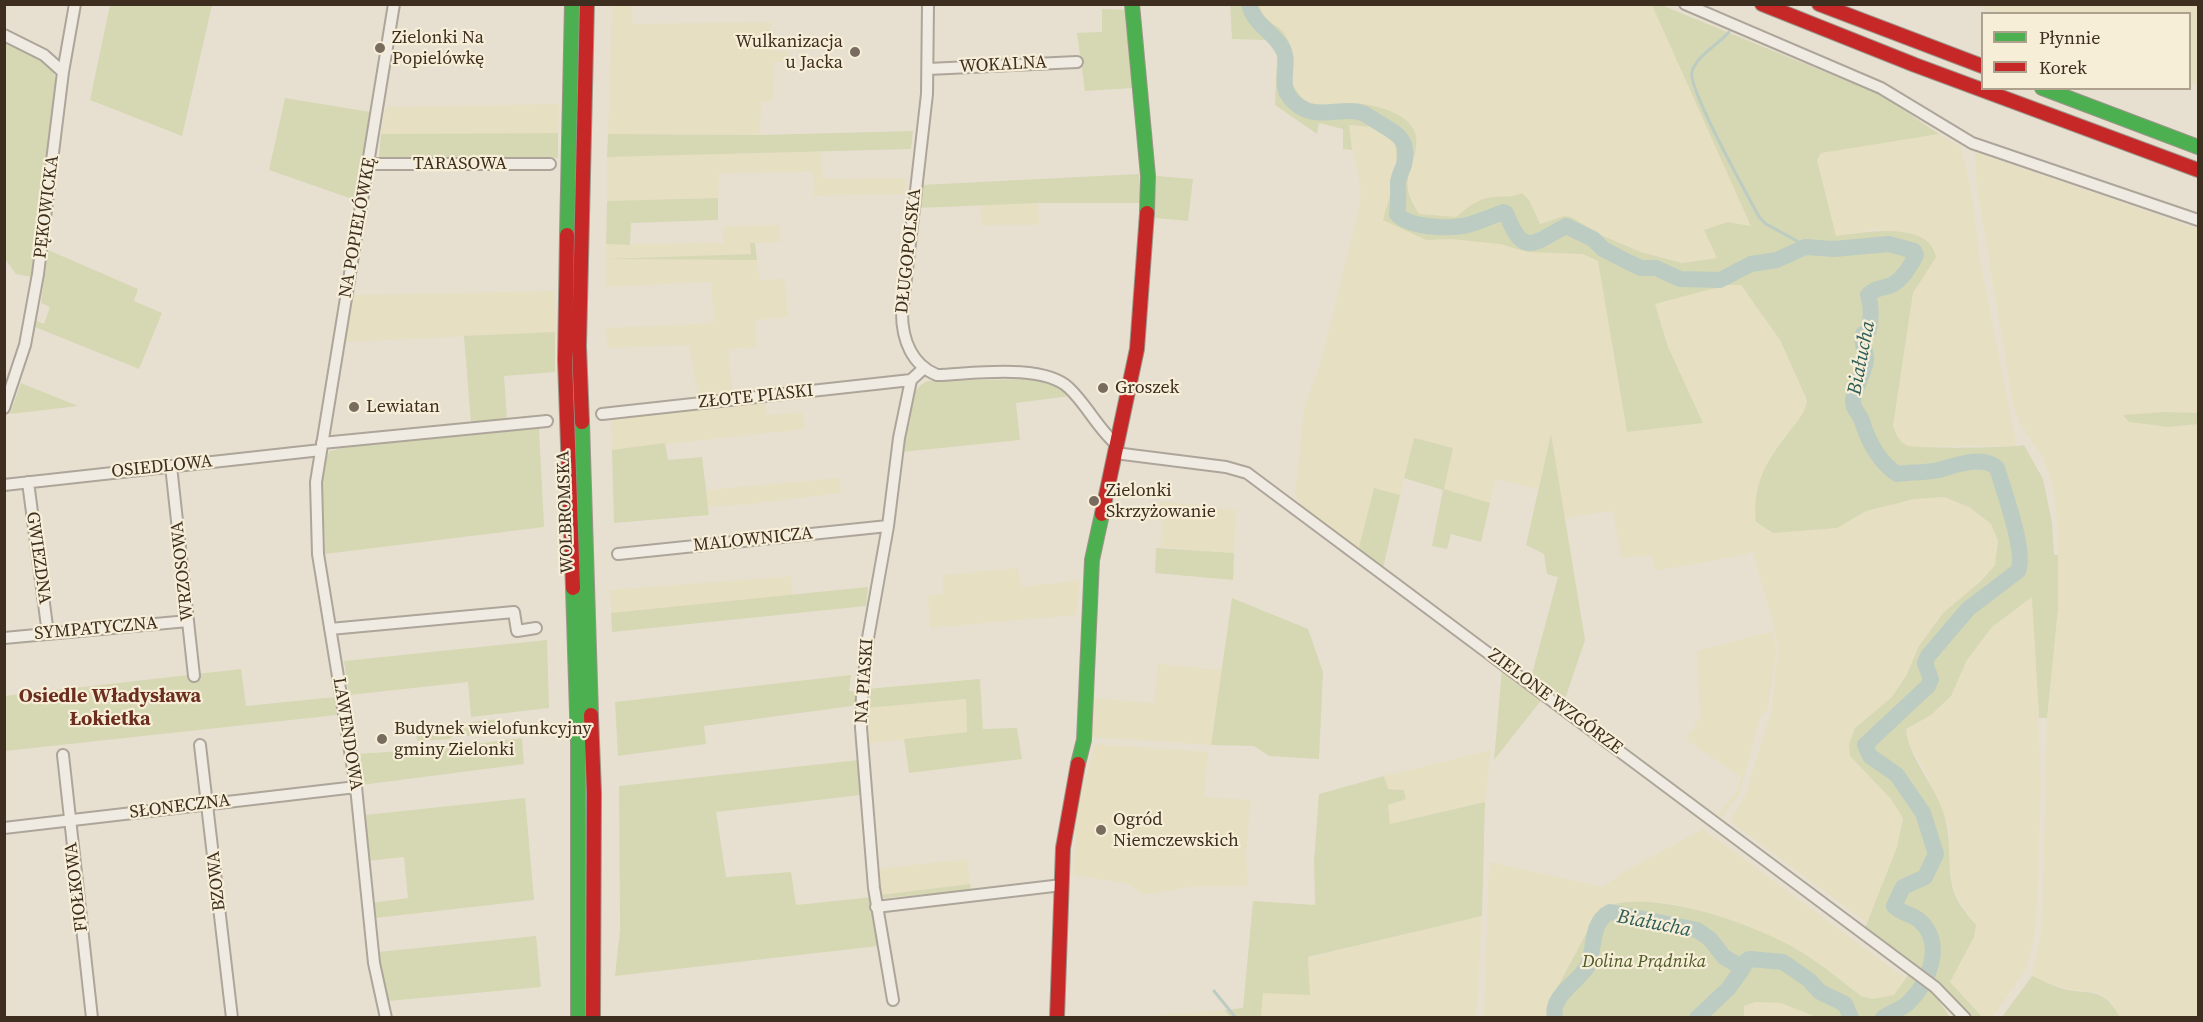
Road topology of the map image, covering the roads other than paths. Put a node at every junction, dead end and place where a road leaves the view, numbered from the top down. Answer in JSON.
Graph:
{"nodes":[{"id":1,"x":75,"y":4,"type":"edge"},
{"id":2,"x":394,"y":4,"type":"edge"},
{"id":3,"x":572,"y":4,"type":"edge"},
{"id":4,"x":587,"y":4,"type":"edge"},
{"id":5,"x":928,"y":4,"type":"edge"},
{"id":6,"x":1132,"y":4,"type":"edge"},
{"id":7,"x":1685,"y":4,"type":"edge"},
{"id":8,"x":1762,"y":4,"type":"edge"},
{"id":9,"x":1820,"y":4,"type":"edge"},
{"id":10,"x":4,"y":35,"type":"edge"},
{"id":11,"x":1077,"y":62,"type":"dead end"},
{"id":12,"x":1981,"y":65,"type":"edge"},
{"id":13,"x":928,"y":69,"type":"junction"},
{"id":14,"x":63,"y":72,"type":"junction"},
{"id":15,"x":1981,"y":89,"type":"edge"},
{"id":16,"x":1983,"y":90,"type":"edge"},
{"id":17,"x":2047,"y":90,"type":"edge"},
{"id":18,"x":2199,"y":147,"type":"edge"},
{"id":19,"x":369,"y":164,"type":"junction"},
{"id":20,"x":550,"y":164,"type":"dead end"},
{"id":21,"x":2199,"y":170,"type":"edge"},
{"id":22,"x":2199,"y":220,"type":"edge"},
{"id":23,"x":923,"y":369,"type":"junction"},
{"id":24,"x":911,"y":380,"type":"junction"},
{"id":25,"x":4,"y":408,"type":"edge"},
{"id":26,"x":602,"y":414,"type":"dead end"},
{"id":27,"x":1123,"y":416,"type":"junction"},
{"id":28,"x":547,"y":422,"type":"dead end"},
{"id":29,"x":1098,"y":422,"type":"junction"},
{"id":30,"x":321,"y":447,"type":"junction"},
{"id":31,"x":1116,"y":449,"type":"junction"},
{"id":32,"x":171,"y":466,"type":"junction"},
{"id":33,"x":28,"y":482,"type":"junction"},
{"id":34,"x":4,"y":485,"type":"edge"},
{"id":35,"x":888,"y":526,"type":"junction"},
{"id":36,"x":618,"y":554,"type":"dead end"},
{"id":37,"x":188,"y":621,"type":"junction"},
{"id":38,"x":536,"y":628,"type":"dead end"},
{"id":39,"x":330,"y":629,"type":"junction"},
{"id":40,"x":48,"y":634,"type":"junction"},
{"id":41,"x":4,"y":638,"type":"edge"},
{"id":42,"x":194,"y":676,"type":"dead end"},
{"id":43,"x":200,"y":744,"type":"dead end"},
{"id":44,"x":63,"y":755,"type":"dead end"},
{"id":45,"x":356,"y":787,"type":"junction"},
{"id":46,"x":208,"y":804,"type":"junction"},
{"id":47,"x":69,"y":821,"type":"junction"},
{"id":48,"x":4,"y":828,"type":"edge"},
{"id":49,"x":1062,"y":885,"type":"junction"},
{"id":50,"x":876,"y":907,"type":"junction"},
{"id":51,"x":893,"y":1000,"type":"dead end"},
{"id":52,"x":92,"y":1017,"type":"edge"},
{"id":53,"x":232,"y":1017,"type":"edge"},
{"id":54,"x":386,"y":1017,"type":"edge"},
{"id":55,"x":578,"y":1017,"type":"edge"},
{"id":56,"x":593,"y":1017,"type":"edge"},
{"id":57,"x":1057,"y":1017,"type":"edge"},
{"id":58,"x":1965,"y":1017,"type":"edge"}],
"edges":[{"from":1,"to":14,"type":"street","name":"PĘKOWICKA"},
{"from":2,"to":19,"type":"street","name":"NA POPIELÓWKĘ"},
{"from":3,"to":55,"type":"main road","name":"WOLBROMSKA"},
{"from":4,"to":56,"type":"main road","name":"WOLBROMSKA"},
{"from":5,"to":13,"type":"street","name":"DŁUGOPOLSKA"},
{"from":6,"to":27,"type":"main road"},
{"from":7,"to":22,"type":"street"},
{"from":8,"to":15,"type":"main road"},
{"from":9,"to":12,"type":"main road"},
{"from":10,"to":14,"type":"street"},
{"from":11,"to":13,"type":"street","name":"WOKALNA"},
{"from":13,"to":23,"type":"street","name":"DŁUGOPOLSKA"},
{"from":14,"to":25,"type":"street","name":"PĘKOWICKA"},
{"from":16,"to":21,"type":"main road"},
{"from":17,"to":18,"type":"main road"},
{"from":19,"to":20,"type":"street","name":"TARASOWA"},
{"from":19,"to":30,"type":"street","name":"NA POPIELÓWKĘ"},
{"from":23,"to":24,"type":"street"},
{"from":23,"to":29,"type":"street"},
{"from":24,"to":26,"type":"street","name":"ZŁOTE PIASKI"},
{"from":24,"to":35,"type":"street","name":"NA PIASKI"},
{"from":27,"to":29,"type":"street"},
{"from":27,"to":31,"type":"main road"},
{"from":28,"to":30,"type":"street"},
{"from":29,"to":31,"type":"street"},
{"from":30,"to":32,"type":"street","name":"OSIEDLOWA"},
{"from":30,"to":39,"type":"street","name":"LAWENDOWA"},
{"from":31,"to":49,"type":"main road"},
{"from":31,"to":58,"type":"street","name":"ZIELONE WZGÓRZE"},
{"from":32,"to":33,"type":"street","name":"OSIEDLOWA"},
{"from":32,"to":37,"type":"street","name":"WRZOSOWA"},
{"from":33,"to":34,"type":"street","name":"OSIEDLOWA"},
{"from":33,"to":40,"type":"street","name":"GWIEZDNA"},
{"from":35,"to":36,"type":"street","name":"MALOWNICZA"},
{"from":35,"to":50,"type":"street","name":"NA PIASKI"},
{"from":37,"to":40,"type":"street","name":"SYMPATYCZNA"},
{"from":37,"to":42,"type":"street","name":"WRZOSOWA"},
{"from":38,"to":39,"type":"street"},
{"from":39,"to":45,"type":"street","name":"LAWENDOWA"},
{"from":40,"to":41,"type":"street","name":"SYMPATYCZNA"},
{"from":43,"to":46,"type":"street","name":"BZOWA"},
{"from":44,"to":47,"type":"street","name":"FIOŁKOWA"},
{"from":45,"to":46,"type":"street","name":"SŁONECZNA"},
{"from":45,"to":54,"type":"street","name":"LAWENDOWA"},
{"from":46,"to":47,"type":"street","name":"SŁONECZNA"},
{"from":46,"to":53,"type":"street","name":"BZOWA"},
{"from":47,"to":48,"type":"street","name":"SŁONECZNA"},
{"from":47,"to":52,"type":"street","name":"FIOŁKOWA"},
{"from":49,"to":50,"type":"street"},
{"from":49,"to":57,"type":"main road"},
{"from":50,"to":51,"type":"street","name":"NA PIASKI"}]}
